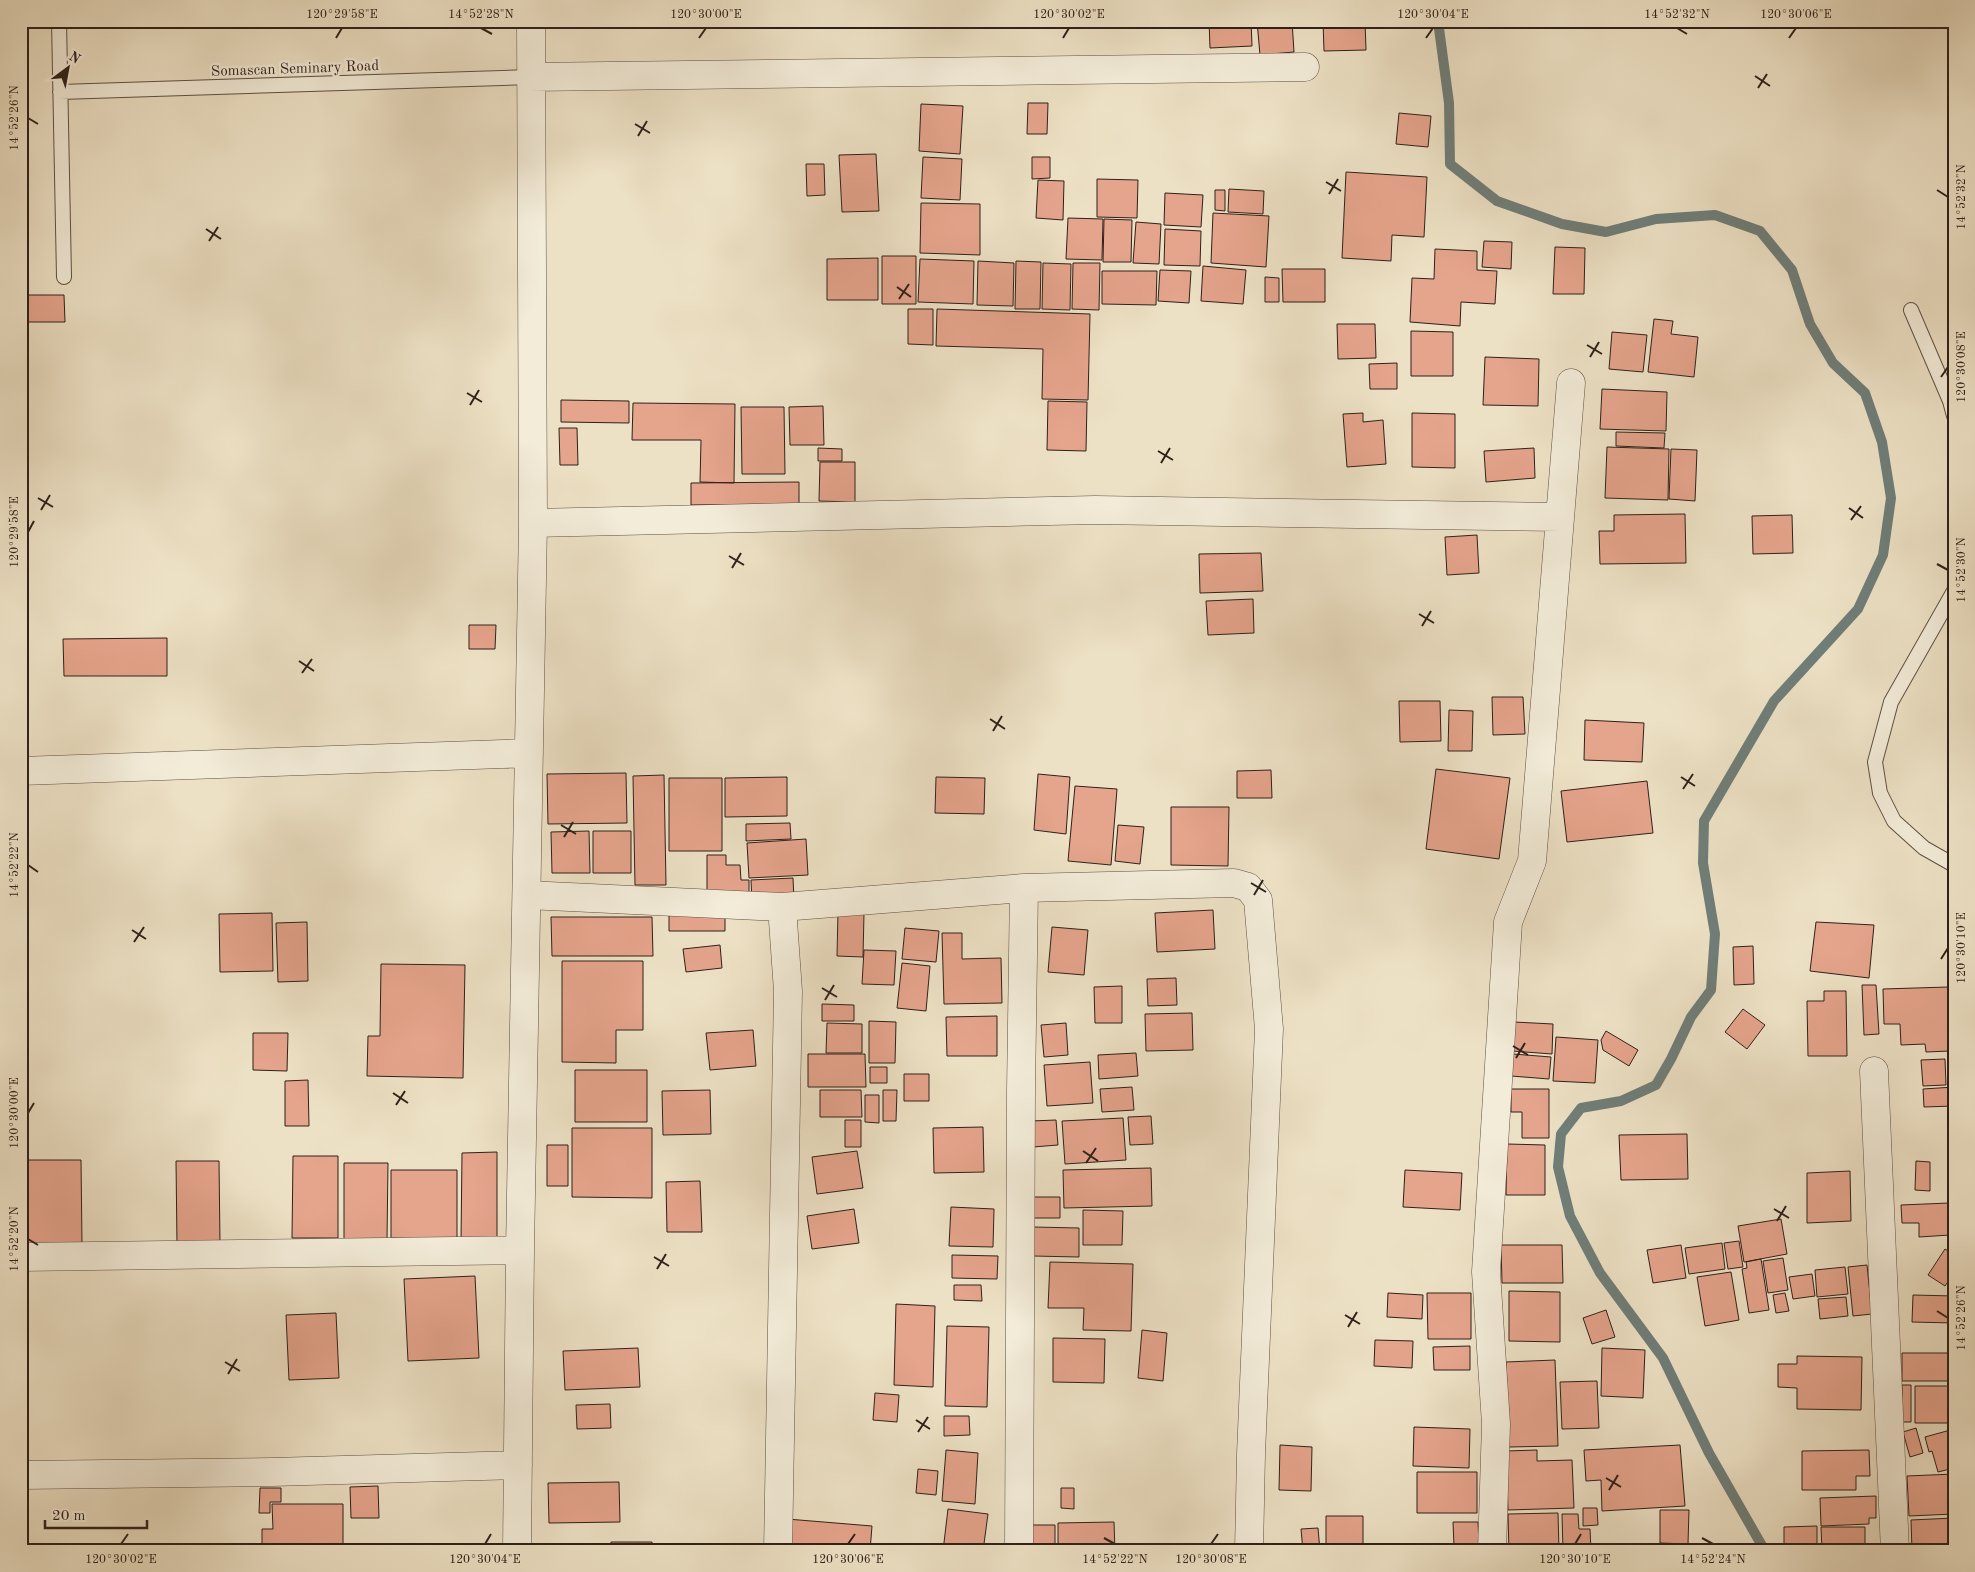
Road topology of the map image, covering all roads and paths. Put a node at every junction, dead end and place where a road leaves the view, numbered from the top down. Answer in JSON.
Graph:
{"nodes":[{"id":1,"x":59,"y":21,"type":"edge"},
{"id":2,"x":531,"y":21,"type":"edge"},
{"id":3,"x":1305,"y":67,"type":"dead end"},
{"id":4,"x":530,"y":77,"type":"junction"},
{"id":5,"x":60,"y":92,"type":"junction"},
{"id":6,"x":64,"y":277,"type":"dead end"},
{"id":7,"x":1911,"y":310,"type":"dead end"},
{"id":8,"x":1571,"y":383,"type":"dead end"},
{"id":9,"x":1954,"y":416,"type":"edge"},
{"id":10,"x":1559,"y":517,"type":"junction"},
{"id":11,"x":533,"y":523,"type":"junction"},
{"id":12,"x":1954,"y":590,"type":"edge"},
{"id":13,"x":529,"y":753,"type":"junction"},
{"id":14,"x":21,"y":771,"type":"edge"},
{"id":15,"x":1954,"y":865,"type":"edge"},
{"id":16,"x":1024,"y":888,"type":"junction"},
{"id":17,"x":527,"y":895,"type":"junction"},
{"id":18,"x":782,"y":907,"type":"junction"},
{"id":19,"x":1874,"y":1071,"type":"dead end"},
{"id":20,"x":520,"y":1250,"type":"junction"},
{"id":21,"x":21,"y":1257,"type":"edge"},
{"id":22,"x":518,"y":1465,"type":"junction"},
{"id":23,"x":21,"y":1475,"type":"edge"},
{"id":24,"x":517,"y":1551,"type":"edge"},
{"id":25,"x":778,"y":1551,"type":"edge"},
{"id":26,"x":1019,"y":1551,"type":"edge"},
{"id":27,"x":1249,"y":1551,"type":"edge"},
{"id":28,"x":1492,"y":1551,"type":"edge"},
{"id":29,"x":1896,"y":1551,"type":"edge"}],
"edges":[{"from":1,"to":5,"type":"lane"},
{"from":2,"to":4,"type":"street"},
{"from":3,"to":4,"type":"street"},
{"from":4,"to":5,"type":"lane","name":"Somascan Seminary Road"},
{"from":4,"to":11,"type":"street"},
{"from":5,"to":6,"type":"lane"},
{"from":7,"to":9,"type":"lane"},
{"from":8,"to":10,"type":"street"},
{"from":10,"to":11,"type":"street"},
{"from":10,"to":28,"type":"street"},
{"from":11,"to":13,"type":"street"},
{"from":12,"to":15,"type":"lane"},
{"from":13,"to":14,"type":"street"},
{"from":13,"to":17,"type":"street"},
{"from":16,"to":18,"type":"street"},
{"from":16,"to":26,"type":"street"},
{"from":16,"to":27,"type":"street"},
{"from":17,"to":18,"type":"street"},
{"from":17,"to":20,"type":"street"},
{"from":18,"to":25,"type":"street"},
{"from":19,"to":29,"type":"street"},
{"from":20,"to":21,"type":"street"},
{"from":20,"to":22,"type":"street"},
{"from":22,"to":23,"type":"street"},
{"from":22,"to":24,"type":"street"}]}
